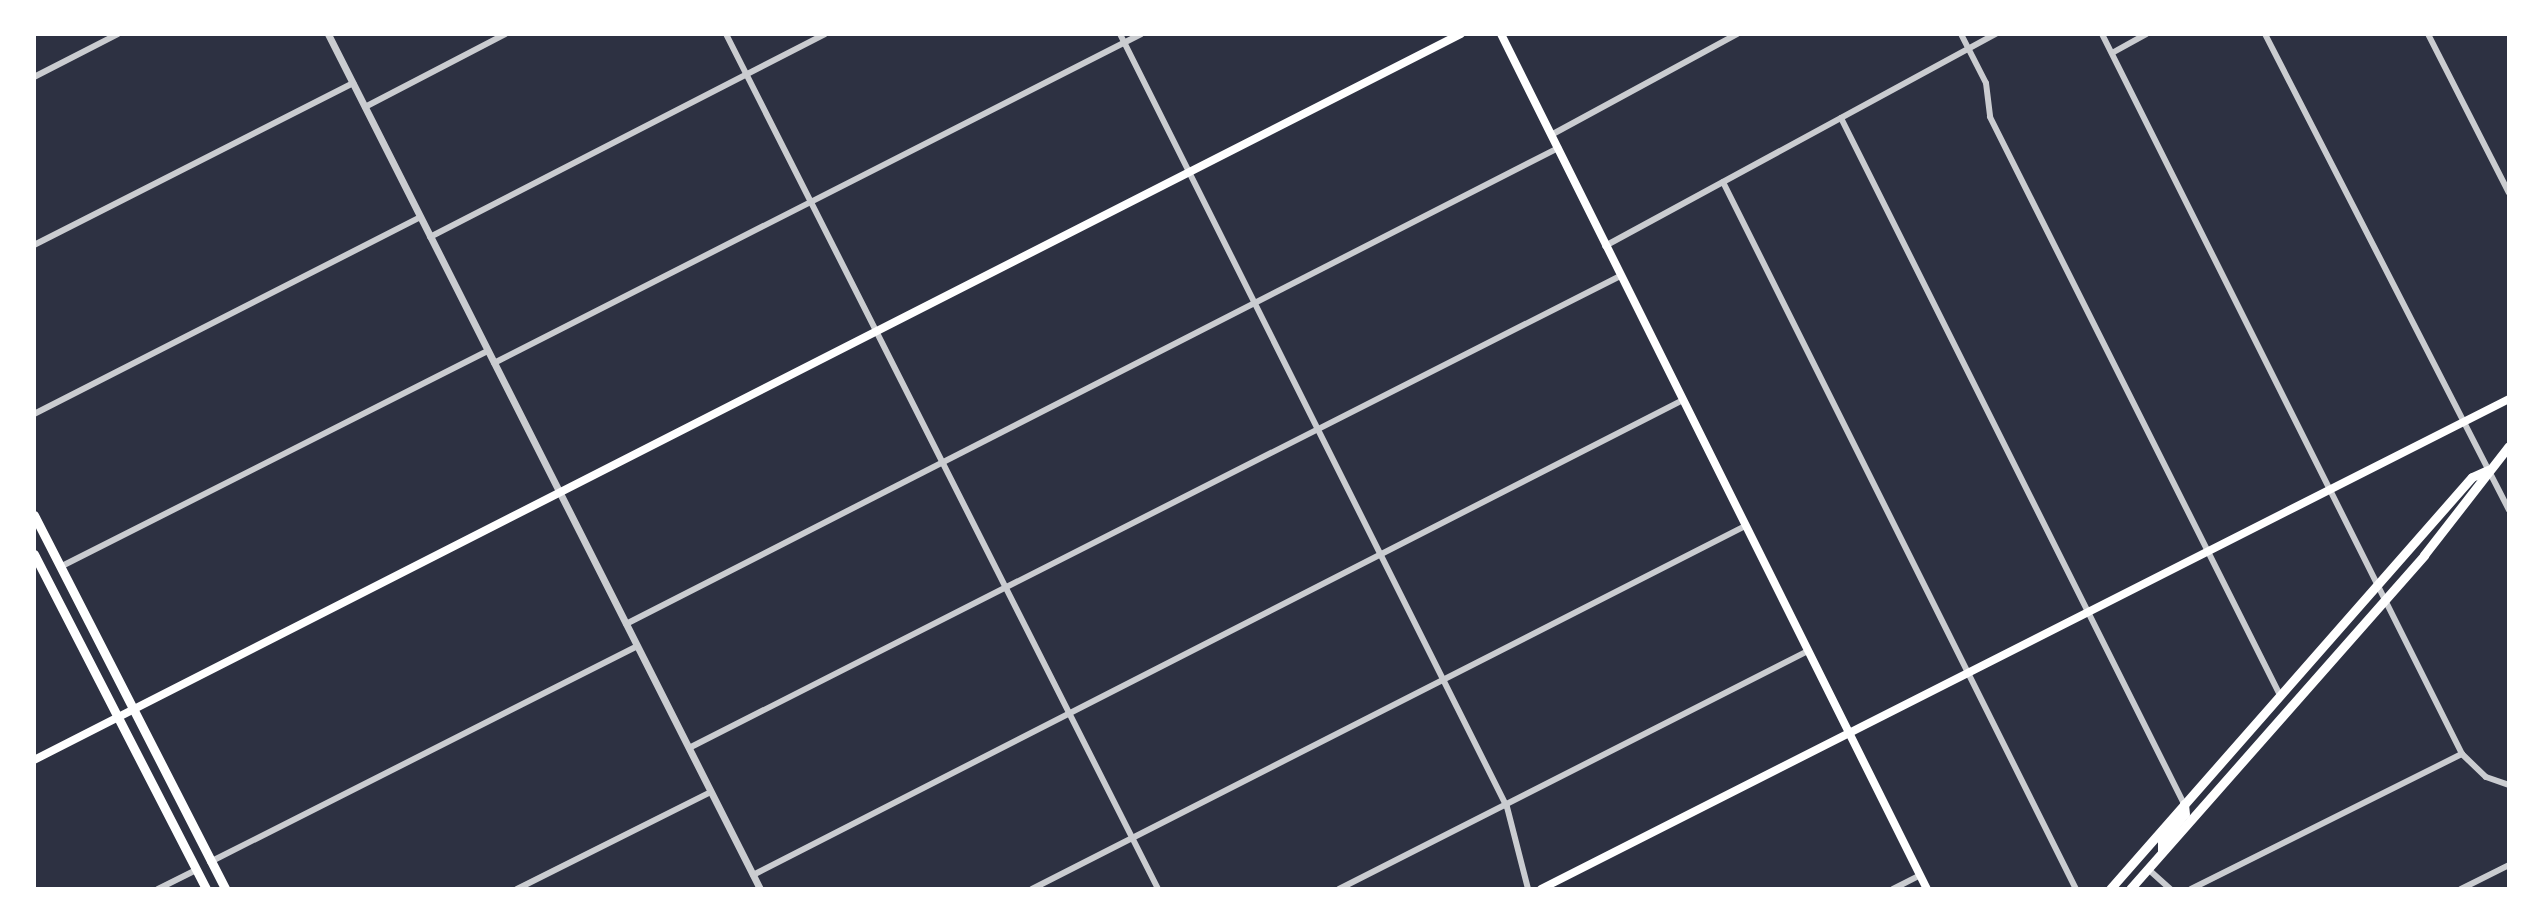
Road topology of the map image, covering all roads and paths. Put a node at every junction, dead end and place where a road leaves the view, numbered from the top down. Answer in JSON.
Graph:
{"nodes":[{"id":1,"x":118,"y":34,"type":"edge"},
{"id":2,"x":328,"y":34,"type":"edge"},
{"id":3,"x":505,"y":34,"type":"edge"},
{"id":4,"x":726,"y":34,"type":"edge"},
{"id":5,"x":825,"y":34,"type":"edge"},
{"id":6,"x":1120,"y":34,"type":"edge"},
{"id":7,"x":1141,"y":34,"type":"edge"},
{"id":8,"x":1461,"y":34,"type":"edge"},
{"id":9,"x":1501,"y":34,"type":"edge"},
{"id":10,"x":1737,"y":34,"type":"edge"},
{"id":11,"x":1961,"y":34,"type":"edge"},
{"id":12,"x":1996,"y":34,"type":"edge"},
{"id":13,"x":2102,"y":34,"type":"edge"},
{"id":14,"x":2146,"y":34,"type":"edge"},
{"id":15,"x":2265,"y":34,"type":"edge"},
{"id":16,"x":2428,"y":34,"type":"edge"},
{"id":17,"x":1124,"y":42,"type":"junction"},
{"id":18,"x":1968,"y":49,"type":"junction"},
{"id":19,"x":2112,"y":53,"type":"junction"},
{"id":20,"x":746,"y":74,"type":"junction"},
{"id":21,"x":34,"y":77,"type":"edge"},
{"id":22,"x":353,"y":83,"type":"junction"},
{"id":23,"x":365,"y":107,"type":"junction"},
{"id":24,"x":1841,"y":118,"type":"junction"},
{"id":25,"x":1551,"y":135,"type":"junction"},
{"id":26,"x":1558,"y":148,"type":"junction"},
{"id":27,"x":1188,"y":173,"type":"junction"},
{"id":28,"x":1723,"y":182,"type":"junction"},
{"id":29,"x":2509,"y":193,"type":"edge"},
{"id":30,"x":810,"y":200,"type":"junction"},
{"id":31,"x":420,"y":217,"type":"junction"},
{"id":32,"x":430,"y":237,"type":"junction"},
{"id":33,"x":34,"y":245,"type":"edge"},
{"id":34,"x":1605,"y":246,"type":"junction"},
{"id":35,"x":1620,"y":276,"type":"junction"},
{"id":36,"x":1253,"y":303,"type":"junction"},
{"id":37,"x":876,"y":332,"type":"junction"},
{"id":38,"x":487,"y":351,"type":"junction"},
{"id":39,"x":494,"y":363,"type":"junction"},
{"id":40,"x":2509,"y":399,"type":"edge"},
{"id":41,"x":1683,"y":400,"type":"junction"},
{"id":42,"x":2509,"y":407,"type":"edge"},
{"id":43,"x":34,"y":414,"type":"edge"},
{"id":44,"x":2478,"y":417,"type":"junction"},
{"id":45,"x":2465,"y":424,"type":"junction"},
{"id":46,"x":1316,"y":428,"type":"junction"},
{"id":47,"x":2509,"y":446,"type":"edge"},
{"id":48,"x":942,"y":461,"type":"junction"},
{"id":49,"x":2488,"y":470,"type":"junction"},
{"id":50,"x":2330,"y":491,"type":"junction"},
{"id":51,"x":561,"y":493,"type":"junction"},
{"id":52,"x":2509,"y":510,"type":"edge"},
{"id":53,"x":34,"y":515,"type":"edge"},
{"id":54,"x":1745,"y":526,"type":"junction"},
{"id":55,"x":2208,"y":552,"type":"junction"},
{"id":56,"x":34,"y":554,"type":"edge"},
{"id":57,"x":1380,"y":555,"type":"junction"},
{"id":58,"x":60,"y":567,"type":"junction"},
{"id":59,"x":45,"y":575,"type":"junction"},
{"id":60,"x":34,"y":581,"type":"edge"},
{"id":61,"x":2378,"y":586,"type":"junction"},
{"id":62,"x":1006,"y":588,"type":"junction"},
{"id":63,"x":2384,"y":599,"type":"junction"},
{"id":64,"x":2088,"y":612,"type":"junction"},
{"id":65,"x":626,"y":624,"type":"junction"},
{"id":66,"x":638,"y":646,"type":"junction"},
{"id":67,"x":1808,"y":651,"type":"junction"},
{"id":68,"x":1968,"y":672,"type":"junction"},
{"id":69,"x":1444,"y":681,"type":"junction"},
{"id":70,"x":2280,"y":695,"type":"junction"},
{"id":71,"x":133,"y":710,"type":"junction"},
{"id":72,"x":1068,"y":711,"type":"junction"},
{"id":73,"x":118,"y":718,"type":"junction"},
{"id":74,"x":1848,"y":732,"type":"junction"},
{"id":75,"x":689,"y":748,"type":"junction"},
{"id":76,"x":2462,"y":754,"type":"junction"},
{"id":77,"x":34,"y":760,"type":"edge"},
{"id":78,"x":2509,"y":785,"type":"edge"},
{"id":79,"x":711,"y":792,"type":"junction"},
{"id":80,"x":2184,"y":804,"type":"junction"},
{"id":81,"x":1507,"y":807,"type":"junction"},
{"id":82,"x":1132,"y":838,"type":"junction"},
{"id":83,"x":2162,"y":851,"type":"junction"},
{"id":84,"x":210,"y":862,"type":"junction"},
{"id":85,"x":2509,"y":865,"type":"edge"},
{"id":86,"x":2148,"y":869,"type":"junction"},
{"id":87,"x":196,"y":870,"type":"junction"},
{"id":88,"x":753,"y":875,"type":"junction"},
{"id":89,"x":1920,"y":875,"type":"junction"},
{"id":90,"x":158,"y":889,"type":"edge"},
{"id":91,"x":206,"y":889,"type":"edge"},
{"id":92,"x":225,"y":889,"type":"edge"},
{"id":93,"x":517,"y":889,"type":"edge"},
{"id":94,"x":760,"y":889,"type":"edge"},
{"id":95,"x":1032,"y":889,"type":"edge"},
{"id":96,"x":1158,"y":889,"type":"edge"},
{"id":97,"x":1339,"y":889,"type":"edge"},
{"id":98,"x":1528,"y":889,"type":"edge"},
{"id":99,"x":1541,"y":889,"type":"edge"},
{"id":100,"x":1893,"y":889,"type":"edge"},
{"id":101,"x":1927,"y":889,"type":"edge"},
{"id":102,"x":2076,"y":889,"type":"edge"},
{"id":103,"x":2110,"y":889,"type":"edge"},
{"id":104,"x":2130,"y":889,"type":"edge"},
{"id":105,"x":2170,"y":889,"type":"edge"},
{"id":106,"x":2191,"y":889,"type":"edge"},
{"id":107,"x":2461,"y":889,"type":"edge"}],
"edges":[{"from":1,"to":21,"type":"street"},
{"from":2,"to":22,"type":"street"},
{"from":3,"to":23,"type":"street"},
{"from":4,"to":20,"type":"street"},
{"from":5,"to":20,"type":"street"},
{"from":6,"to":17,"type":"street"},
{"from":7,"to":17,"type":"street"},
{"from":8,"to":27,"type":"main road"},
{"from":9,"to":25,"type":"main road"},
{"from":10,"to":25,"type":"street"},
{"from":11,"to":18,"type":"street"},
{"from":12,"to":18,"type":"street"},
{"from":13,"to":19,"type":"street"},
{"from":14,"to":19,"type":"street"},
{"from":15,"to":45,"type":"street"},
{"from":16,"to":29,"type":"street"},
{"from":17,"to":27,"type":"street"},
{"from":17,"to":30,"type":"street"},
{"from":18,"to":24,"type":"street"},
{"from":18,"to":55,"type":"street"},
{"from":19,"to":50,"type":"street"},
{"from":20,"to":30,"type":"street"},
{"from":20,"to":32,"type":"street"},
{"from":22,"to":23,"type":"street"},
{"from":22,"to":33,"type":"street"},
{"from":23,"to":31,"type":"street"},
{"from":24,"to":28,"type":"street"},
{"from":24,"to":64,"type":"street"},
{"from":25,"to":26,"type":"main road"},
{"from":26,"to":34,"type":"main road"},
{"from":26,"to":36,"type":"street"},
{"from":27,"to":36,"type":"street"},
{"from":27,"to":37,"type":"main road"},
{"from":28,"to":34,"type":"street"},
{"from":28,"to":68,"type":"street"},
{"from":30,"to":37,"type":"street"},
{"from":30,"to":39,"type":"street"},
{"from":31,"to":32,"type":"street"},
{"from":31,"to":43,"type":"street"},
{"from":32,"to":38,"type":"street"},
{"from":34,"to":35,"type":"main road"},
{"from":35,"to":41,"type":"main road"},
{"from":35,"to":46,"type":"street"},
{"from":36,"to":46,"type":"street"},
{"from":36,"to":48,"type":"street"},
{"from":37,"to":48,"type":"street"},
{"from":37,"to":51,"type":"main road"},
{"from":38,"to":39,"type":"street"},
{"from":38,"to":58,"type":"street"},
{"from":39,"to":51,"type":"street"},
{"from":40,"to":44,"type":"main road"},
{"from":41,"to":54,"type":"main road"},
{"from":41,"to":57,"type":"street"},
{"from":42,"to":44,"type":"main road"},
{"from":44,"to":45,"type":"main road"},
{"from":45,"to":49,"type":"street"},
{"from":45,"to":50,"type":"main road"},
{"from":46,"to":57,"type":"street"},
{"from":46,"to":62,"type":"street"},
{"from":47,"to":49,"type":"main road"},
{"from":48,"to":62,"type":"street"},
{"from":48,"to":65,"type":"street"},
{"from":49,"to":52,"type":"street"},
{"from":49,"to":61,"type":"main road"},
{"from":49,"to":63,"type":"main road"},
{"from":50,"to":55,"type":"main road"},
{"from":50,"to":61,"type":"street"},
{"from":51,"to":65,"type":"street"},
{"from":51,"to":71,"type":"main road"},
{"from":53,"to":58,"type":"main road"},
{"from":54,"to":67,"type":"main road"},
{"from":54,"to":69,"type":"street"},
{"from":55,"to":64,"type":"main road"},
{"from":55,"to":70,"type":"street"},
{"from":56,"to":59,"type":"main road"},
{"from":57,"to":69,"type":"street"},
{"from":57,"to":72,"type":"street"},
{"from":58,"to":71,"type":"main road"},
{"from":59,"to":60,"type":"street"},
{"from":59,"to":73,"type":"main road"},
{"from":61,"to":63,"type":"street"},
{"from":61,"to":70,"type":"main road"},
{"from":62,"to":72,"type":"street"},
{"from":62,"to":75,"type":"street"},
{"from":63,"to":76,"type":"street"},
{"from":63,"to":83,"type":"main road"},
{"from":64,"to":68,"type":"main road"},
{"from":64,"to":80,"type":"street"},
{"from":65,"to":66,"type":"street"},
{"from":66,"to":75,"type":"street"},
{"from":66,"to":84,"type":"street"},
{"from":67,"to":74,"type":"main road"},
{"from":67,"to":81,"type":"street"},
{"from":68,"to":74,"type":"main road"},
{"from":68,"to":102,"type":"street"},
{"from":69,"to":81,"type":"street"},
{"from":69,"to":82,"type":"street"},
{"from":70,"to":80,"type":"main road"},
{"from":71,"to":73,"type":"main road"},
{"from":71,"to":84,"type":"main road"},
{"from":72,"to":82,"type":"street"},
{"from":72,"to":88,"type":"street"},
{"from":73,"to":77,"type":"main road"},
{"from":73,"to":87,"type":"main road"},
{"from":74,"to":89,"type":"main road"},
{"from":74,"to":99,"type":"main road"},
{"from":75,"to":79,"type":"street"},
{"from":76,"to":78,"type":"street"},
{"from":76,"to":106,"type":"street"},
{"from":79,"to":88,"type":"street"},
{"from":79,"to":93,"type":"street"},
{"from":80,"to":83,"type":"main road"},
{"from":80,"to":103,"type":"main road"},
{"from":81,"to":97,"type":"street"},
{"from":81,"to":98,"type":"street"},
{"from":82,"to":95,"type":"street"},
{"from":82,"to":96,"type":"street"},
{"from":83,"to":86,"type":"main road"},
{"from":84,"to":92,"type":"main road"},
{"from":85,"to":107,"type":"street"},
{"from":86,"to":104,"type":"main road"},
{"from":86,"to":105,"type":"street"},
{"from":87,"to":90,"type":"street"},
{"from":87,"to":91,"type":"main road"},
{"from":88,"to":94,"type":"street"},
{"from":89,"to":100,"type":"street"},
{"from":89,"to":101,"type":"main road"}]}
